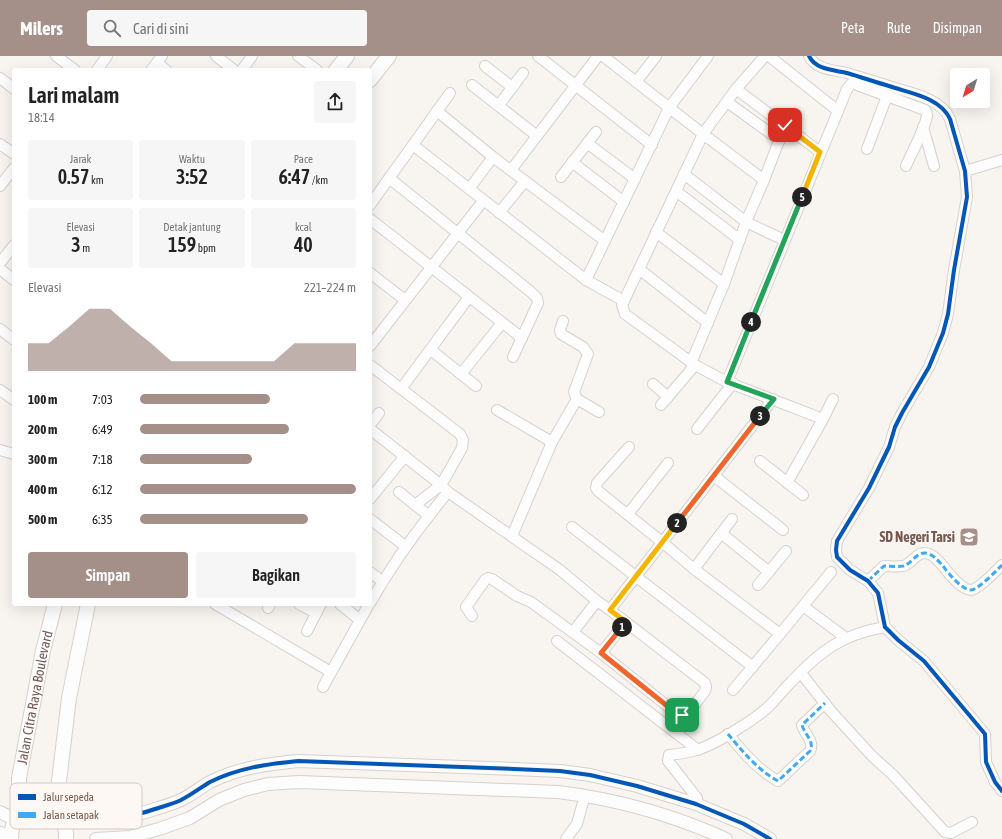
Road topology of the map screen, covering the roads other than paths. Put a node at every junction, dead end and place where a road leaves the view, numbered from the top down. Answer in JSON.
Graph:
{"nodes":[{"id":1,"x":56,"y":56,"type":"edge"},
{"id":2,"x":107,"y":56,"type":"edge"},
{"id":3,"x":216,"y":56,"type":"edge"},
{"id":4,"x":252,"y":56,"type":"edge"},
{"id":5,"x":298,"y":56,"type":"edge"},
{"id":6,"x":347,"y":56,"type":"edge"},
{"id":7,"x":389,"y":56,"type":"edge"},
{"id":8,"x":538,"y":56,"type":"edge"},
{"id":9,"x":598,"y":56,"type":"edge"},
{"id":10,"x":603,"y":56,"type":"edge"},
{"id":11,"x":656,"y":56,"type":"edge"},
{"id":12,"x":708,"y":56,"type":"edge"},
{"id":13,"x":765,"y":56,"type":"edge"},
{"id":14,"x":769,"y":56,"type":"edge"},
{"id":15,"x":809,"y":56,"type":"edge"},
{"id":16,"x":485,"y":66,"type":"dead end"},
{"id":17,"x":72,"y":68,"type":"edge"},
{"id":18,"x":98,"y":68,"type":"edge"},
{"id":19,"x":231,"y":68,"type":"edge"},
{"id":20,"x":243,"y":68,"type":"edge"},
{"id":21,"x":314,"y":68,"type":"edge"},
{"id":22,"x":338,"y":68,"type":"edge"},
{"id":23,"x":523,"y":73,"type":"dead end"},
{"id":24,"x":372,"y":77,"type":"edge"},
{"id":25,"x":0,"y":78,"type":"edge"},
{"id":26,"x":636,"y":82,"type":"junction"},
{"id":27,"x":576,"y":84,"type":"junction"},
{"id":28,"x":472,"y":85,"type":"dead end"},
{"id":29,"x":12,"y":87,"type":"edge"},
{"id":30,"x":512,"y":87,"type":"junction"},
{"id":31,"x":736,"y":89,"type":"junction"},
{"id":32,"x":450,"y":94,"type":"dead end"},
{"id":33,"x":887,"y":96,"type":"junction"},
{"id":34,"x":727,"y":102,"type":"junction"},
{"id":35,"x":499,"y":105,"type":"junction"},
{"id":36,"x":669,"y":108,"type":"junction"},
{"id":37,"x":437,"y":111,"type":"junction"},
{"id":38,"x":838,"y":111,"type":"junction"},
{"id":39,"x":785,"y":125,"type":"junction"},
{"id":40,"x":923,"y":127,"type":"junction"},
{"id":41,"x":596,"y":132,"type":"dead end"},
{"id":42,"x":703,"y":134,"type":"junction"},
{"id":43,"x":537,"y":136,"type":"junction"},
{"id":44,"x":780,"y":140,"type":"junction"},
{"id":45,"x":587,"y":143,"type":"junction"},
{"id":46,"x":0,"y":144,"type":"edge"},
{"id":47,"x":413,"y":145,"type":"junction"},
{"id":48,"x":652,"y":145,"type":"junction"},
{"id":49,"x":867,"y":149,"type":"dead end"},
{"id":50,"x":820,"y":152,"type":"junction"},
{"id":51,"x":12,"y":153,"type":"edge"},
{"id":52,"x":493,"y":157,"type":"junction"},
{"id":53,"x":1002,"y":160,"type":"edge"},
{"id":54,"x":572,"y":162,"type":"junction"},
{"id":55,"x":906,"y":166,"type":"dead end"},
{"id":56,"x":934,"y":166,"type":"dead end"},
{"id":57,"x":511,"y":170,"type":"junction"},
{"id":58,"x":12,"y":171,"type":"edge"},
{"id":59,"x":965,"y":171,"type":"junction"},
{"id":60,"x":684,"y":174,"type":"junction"},
{"id":61,"x":561,"y":177,"type":"dead end"},
{"id":62,"x":389,"y":178,"type":"junction"},
{"id":63,"x":635,"y":179,"type":"junction"},
{"id":64,"x":764,"y":180,"type":"junction"},
{"id":65,"x":525,"y":181,"type":"junction"},
{"id":66,"x":0,"y":186,"type":"edge"},
{"id":67,"x":469,"y":189,"type":"junction"},
{"id":68,"x":676,"y":191,"type":"junction"},
{"id":69,"x":483,"y":201,"type":"junction"},
{"id":70,"x":372,"y":202,"type":"edge"},
{"id":71,"x":624,"y":202,"type":"junction"},
{"id":72,"x":499,"y":213,"type":"junction"},
{"id":73,"x":372,"y":221,"type":"edge"},
{"id":74,"x":746,"y":222,"type":"junction"},
{"id":75,"x":656,"y":232,"type":"junction"},
{"id":76,"x":458,"y":233,"type":"junction"},
{"id":77,"x":740,"y":240,"type":"junction"},
{"id":78,"x":784,"y":240,"type":"junction"},
{"id":79,"x":605,"y":241,"type":"junction"},
{"id":80,"x":12,"y":248,"type":"edge"},
{"id":81,"x":0,"y":263,"type":"edge"},
{"id":82,"x":431,"y":267,"type":"junction"},
{"id":83,"x":0,"y":269,"type":"edge"},
{"id":84,"x":639,"y":269,"type":"junction"},
{"id":85,"x":372,"y":275,"type":"edge"},
{"id":86,"x":12,"y":278,"type":"edge"},
{"id":87,"x":586,"y":280,"type":"junction"},
{"id":88,"x":724,"y":284,"type":"junction"},
{"id":89,"x":469,"y":297,"type":"junction"},
{"id":90,"x":405,"y":300,"type":"junction"},
{"id":91,"x":624,"y":301,"type":"junction"},
{"id":92,"x":563,"y":321,"type":"dead end"},
{"id":93,"x":502,"y":323,"type":"junction"},
{"id":94,"x":708,"y":323,"type":"junction"},
{"id":95,"x":0,"y":329,"type":"edge"},
{"id":96,"x":12,"y":338,"type":"edge"},
{"id":97,"x":522,"y":338,"type":"junction"},
{"id":98,"x":372,"y":343,"type":"edge"},
{"id":99,"x":431,"y":350,"type":"junction"},
{"id":100,"x":513,"y":357,"type":"dead end"},
{"id":101,"x":693,"y":364,"type":"junction"},
{"id":102,"x":372,"y":367,"type":"edge"},
{"id":103,"x":461,"y":374,"type":"junction"},
{"id":104,"x":730,"y":382,"type":"junction"},
{"id":105,"x":652,"y":384,"type":"dead end"},
{"id":106,"x":476,"y":386,"type":"dead end"},
{"id":107,"x":401,"y":389,"type":"junction"},
{"id":108,"x":0,"y":390,"type":"edge"},
{"id":109,"x":668,"y":397,"type":"junction"},
{"id":110,"x":12,"y":399,"type":"edge"},
{"id":111,"x":577,"y":399,"type":"junction"},
{"id":112,"x":774,"y":399,"type":"junction"},
{"id":113,"x":833,"y":399,"type":"dead end"},
{"id":114,"x":661,"y":405,"type":"dead end"},
{"id":115,"x":497,"y":410,"type":"dead end"},
{"id":116,"x":599,"y":412,"type":"dead end"},
{"id":117,"x":379,"y":413,"type":"dead end"},
{"id":118,"x":823,"y":419,"type":"junction"},
{"id":119,"x":372,"y":422,"type":"edge"},
{"id":120,"x":697,"y":429,"type":"dead end"},
{"id":121,"x":372,"y":431,"type":"edge"},
{"id":122,"x":552,"y":442,"type":"junction"},
{"id":123,"x":628,"y":447,"type":"dead end"},
{"id":124,"x":0,"y":450,"type":"edge"},
{"id":125,"x":12,"y":453,"type":"edge"},
{"id":126,"x":405,"y":456,"type":"junction"},
{"id":127,"x":760,"y":461,"type":"dead end"},
{"id":128,"x":668,"y":463,"type":"dead end"},
{"id":129,"x":714,"y":476,"type":"junction"},
{"id":130,"x":787,"y":483,"type":"junction"},
{"id":131,"x":444,"y":488,"type":"junction"},
{"id":132,"x":399,"y":492,"type":"dead end"},
{"id":133,"x":804,"y":496,"type":"dead end"},
{"id":134,"x":372,"y":497,"type":"edge"},
{"id":135,"x":415,"y":504,"type":"junction"},
{"id":136,"x":628,"y":514,"type":"junction"},
{"id":137,"x":428,"y":515,"type":"junction"},
{"id":138,"x":732,"y":519,"type":"dead end"},
{"id":139,"x":372,"y":521,"type":"edge"},
{"id":140,"x":572,"y":527,"type":"dead end"},
{"id":141,"x":783,"y":530,"type":"dead end"},
{"id":142,"x":721,"y":533,"type":"junction"},
{"id":143,"x":512,"y":536,"type":"junction"},
{"id":144,"x":662,"y":542,"type":"junction"},
{"id":145,"x":405,"y":546,"type":"junction"},
{"id":146,"x":786,"y":551,"type":"dead end"},
{"id":147,"x":694,"y":569,"type":"junction"},
{"id":148,"x":1000,"y":570,"type":"edge"},
{"id":149,"x":769,"y":572,"type":"junction"},
{"id":150,"x":831,"y":572,"type":"dead end"},
{"id":151,"x":372,"y":574,"type":"edge"},
{"id":152,"x":636,"y":578,"type":"junction"},
{"id":153,"x":382,"y":581,"type":"junction"},
{"id":154,"x":868,"y":581,"type":"junction"},
{"id":155,"x":758,"y":585,"type":"dead end"},
{"id":156,"x":372,"y":599,"type":"edge"},
{"id":157,"x":597,"y":601,"type":"junction"},
{"id":158,"x":54,"y":606,"type":"edge"},
{"id":159,"x":88,"y":606,"type":"edge"},
{"id":160,"x":218,"y":606,"type":"edge"},
{"id":161,"x":342,"y":606,"type":"edge"},
{"id":162,"x":368,"y":606,"type":"edge"},
{"id":163,"x":803,"y":606,"type":"junction"},
{"id":164,"x":318,"y":608,"type":"edge"},
{"id":165,"x":610,"y":610,"type":"junction"},
{"id":166,"x":472,"y":616,"type":"dead end"},
{"id":167,"x":360,"y":620,"type":"junction"},
{"id":168,"x":626,"y":622,"type":"junction"},
{"id":169,"x":885,"y":628,"type":"junction"},
{"id":170,"x":307,"y":631,"type":"dead end"},
{"id":171,"x":573,"y":632,"type":"junction"},
{"id":172,"x":780,"y":634,"type":"junction"},
{"id":173,"x":846,"y":638,"type":"junction"},
{"id":174,"x":558,"y":641,"type":"dead end"},
{"id":175,"x":601,"y":653,"type":"junction"},
{"id":176,"x":753,"y":667,"type":"junction"},
{"id":177,"x":331,"y":672,"type":"junction"},
{"id":178,"x":801,"y":673,"type":"junction"},
{"id":179,"x":323,"y":687,"type":"dead end"},
{"id":180,"x":733,"y":690,"type":"dead end"},
{"id":181,"x":825,"y":704,"type":"junction"},
{"id":182,"x":728,"y":734,"type":"junction"},
{"id":183,"x":698,"y":750,"type":"junction"},
{"id":184,"x":590,"y":775,"type":"junction"},
{"id":185,"x":19,"y":783,"type":"edge"},
{"id":186,"x":61,"y":783,"type":"edge"},
{"id":187,"x":1002,"y":792,"type":"edge"},
{"id":188,"x":585,"y":795,"type":"junction"},
{"id":189,"x":696,"y":804,"type":"junction"},
{"id":190,"x":0,"y":812,"type":"edge"},
{"id":191,"x":142,"y":813,"type":"edge"},
{"id":192,"x":10,"y":815,"type":"edge"},
{"id":193,"x":972,"y":822,"type":"dead end"},
{"id":194,"x":65,"y":829,"type":"edge"},
{"id":195,"x":66,"y":839,"type":"edge"},
{"id":196,"x":96,"y":839,"type":"edge"},
{"id":197,"x":566,"y":839,"type":"edge"},
{"id":198,"x":726,"y":839,"type":"edge"},
{"id":199,"x":770,"y":839,"type":"edge"}],
"edges":[{"from":1,"to":17,"type":"street"},
{"from":2,"to":18,"type":"street"},
{"from":3,"to":19,"type":"street"},
{"from":4,"to":20,"type":"street"},
{"from":5,"to":21,"type":"street"},
{"from":6,"to":22,"type":"main road"},
{"from":7,"to":24,"type":"main road"},
{"from":8,"to":27,"type":"street"},
{"from":9,"to":27,"type":"street"},
{"from":10,"to":26,"type":"street"},
{"from":11,"to":26,"type":"street"},
{"from":12,"to":36,"type":"street"},
{"from":13,"to":31,"type":"street"},
{"from":14,"to":38,"type":"street"},
{"from":15,"to":59,"type":"street"},
{"from":16,"to":30,"type":"street"},
{"from":23,"to":30,"type":"street"},
{"from":25,"to":29,"type":"street"},
{"from":26,"to":36,"type":"street"},
{"from":27,"to":43,"type":"street"},
{"from":27,"to":48,"type":"street"},
{"from":28,"to":35,"type":"street"},
{"from":30,"to":35,"type":"street"},
{"from":31,"to":34,"type":"street"},
{"from":31,"to":39,"type":"street"},
{"from":32,"to":37,"type":"street"},
{"from":33,"to":38,"type":"street"},
{"from":33,"to":40,"type":"street"},
{"from":33,"to":49,"type":"street"},
{"from":34,"to":42,"type":"street"},
{"from":34,"to":44,"type":"street"},
{"from":35,"to":43,"type":"street"},
{"from":36,"to":42,"type":"street"},
{"from":36,"to":48,"type":"street"},
{"from":37,"to":47,"type":"street"},
{"from":37,"to":52,"type":"street"},
{"from":38,"to":50,"type":"street"},
{"from":39,"to":44,"type":"street"},
{"from":39,"to":50,"type":"street"},
{"from":40,"to":55,"type":"street"},
{"from":40,"to":56,"type":"street"},
{"from":41,"to":45,"type":"street"},
{"from":42,"to":60,"type":"street"},
{"from":42,"to":64,"type":"street"},
{"from":43,"to":57,"type":"street"},
{"from":44,"to":64,"type":"street"},
{"from":45,"to":54,"type":"street"},
{"from":45,"to":63,"type":"street"},
{"from":46,"to":51,"type":"street"},
{"from":47,"to":62,"type":"street"},
{"from":47,"to":67,"type":"street"},
{"from":48,"to":63,"type":"street"},
{"from":50,"to":78,"type":"street"},
{"from":52,"to":57,"type":"street"},
{"from":52,"to":67,"type":"street"},
{"from":53,"to":59,"type":"street"},
{"from":54,"to":61,"type":"street"},
{"from":54,"to":71,"type":"street"},
{"from":57,"to":65,"type":"street"},
{"from":58,"to":66,"type":"street"},
{"from":59,"to":154,"type":"street"},
{"from":60,"to":68,"type":"street"},
{"from":60,"to":74,"type":"street"},
{"from":62,"to":70,"type":"street"},
{"from":62,"to":76,"type":"street"},
{"from":63,"to":71,"type":"street"},
{"from":64,"to":74,"type":"street"},
{"from":65,"to":72,"type":"street"},
{"from":65,"to":79,"type":"street"},
{"from":67,"to":69,"type":"street"},
{"from":68,"to":75,"type":"street"},
{"from":68,"to":77,"type":"street"},
{"from":69,"to":72,"type":"street"},
{"from":69,"to":76,"type":"street"},
{"from":71,"to":79,"type":"street"},
{"from":72,"to":87,"type":"street"},
{"from":73,"to":82,"type":"street"},
{"from":74,"to":77,"type":"street"},
{"from":74,"to":78,"type":"street"},
{"from":75,"to":84,"type":"street"},
{"from":75,"to":88,"type":"street"},
{"from":76,"to":82,"type":"street"},
{"from":76,"to":97,"type":"street"},
{"from":77,"to":88,"type":"street"},
{"from":78,"to":104,"type":"street"},
{"from":79,"to":87,"type":"street"},
{"from":80,"to":81,"type":"street"},
{"from":82,"to":89,"type":"street"},
{"from":82,"to":90,"type":"street"},
{"from":83,"to":86,"type":"street"},
{"from":84,"to":91,"type":"street"},
{"from":84,"to":94,"type":"street"},
{"from":85,"to":90,"type":"street"},
{"from":87,"to":91,"type":"street"},
{"from":88,"to":94,"type":"street"},
{"from":89,"to":93,"type":"street"},
{"from":89,"to":99,"type":"street"},
{"from":90,"to":98,"type":"street"},
{"from":91,"to":101,"type":"street"},
{"from":92,"to":111,"type":"street"},
{"from":93,"to":97,"type":"street"},
{"from":93,"to":103,"type":"street"},
{"from":94,"to":101,"type":"street"},
{"from":95,"to":96,"type":"street"},
{"from":97,"to":100,"type":"street"},
{"from":99,"to":103,"type":"street"},
{"from":99,"to":107,"type":"street"},
{"from":101,"to":104,"type":"street"},
{"from":101,"to":109,"type":"street"},
{"from":102,"to":107,"type":"street"},
{"from":103,"to":106,"type":"street"},
{"from":104,"to":112,"type":"street"},
{"from":104,"to":120,"type":"street"},
{"from":105,"to":109,"type":"street"},
{"from":107,"to":131,"type":"street"},
{"from":108,"to":110,"type":"street"},
{"from":109,"to":114,"type":"street"},
{"from":111,"to":116,"type":"street"},
{"from":111,"to":122,"type":"street"},
{"from":112,"to":118,"type":"street"},
{"from":112,"to":129,"type":"street"},
{"from":113,"to":118,"type":"street"},
{"from":115,"to":122,"type":"street"},
{"from":117,"to":119,"type":"street"},
{"from":118,"to":130,"type":"street"},
{"from":121,"to":126,"type":"street"},
{"from":122,"to":143,"type":"street"},
{"from":123,"to":136,"type":"street"},
{"from":124,"to":125,"type":"street"},
{"from":126,"to":131,"type":"street"},
{"from":126,"to":134,"type":"street"},
{"from":127,"to":130,"type":"street"},
{"from":128,"to":136,"type":"street"},
{"from":129,"to":141,"type":"street"},
{"from":129,"to":144,"type":"street"},
{"from":130,"to":133,"type":"street"},
{"from":131,"to":135,"type":"street"},
{"from":131,"to":137,"type":"street"},
{"from":131,"to":143,"type":"street"},
{"from":132,"to":135,"type":"street"},
{"from":135,"to":137,"type":"street"},
{"from":136,"to":144,"type":"street"},
{"from":137,"to":145,"type":"street"},
{"from":138,"to":142,"type":"street"},
{"from":139,"to":145,"type":"street"},
{"from":140,"to":152,"type":"street"},
{"from":142,"to":147,"type":"street"},
{"from":142,"to":149,"type":"street"},
{"from":143,"to":157,"type":"street"},
{"from":144,"to":147,"type":"street"},
{"from":144,"to":152,"type":"street"},
{"from":145,"to":153,"type":"street"},
{"from":146,"to":149,"type":"street"},
{"from":147,"to":172,"type":"street"},
{"from":148,"to":154,"type":"street"},
{"from":149,"to":155,"type":"street"},
{"from":150,"to":163,"type":"street"},
{"from":151,"to":153,"type":"street"},
{"from":152,"to":165,"type":"street"},
{"from":152,"to":176,"type":"street"},
{"from":153,"to":156,"type":"street"},
{"from":154,"to":169,"type":"street"},
{"from":157,"to":165,"type":"street"},
{"from":157,"to":171,"type":"street"},
{"from":158,"to":185,"type":"main road","name":"Jalan Citra Raya Boulevard"},
{"from":159,"to":186,"type":"main road"},
{"from":160,"to":177,"type":"street"},
{"from":161,"to":167,"type":"street"},
{"from":162,"to":167,"type":"street"},
{"from":163,"to":172,"type":"street"},
{"from":163,"to":173,"type":"street"},
{"from":164,"to":170,"type":"street"},
{"from":165,"to":168,"type":"street"},
{"from":166,"to":171,"type":"street"},
{"from":167,"to":177,"type":"street"},
{"from":168,"to":175,"type":"street"},
{"from":168,"to":175,"type":"street"},
{"from":169,"to":173,"type":"street"},
{"from":169,"to":187,"type":"street"},
{"from":171,"to":175,"type":"street"},
{"from":172,"to":176,"type":"street"},
{"from":173,"to":178,"type":"street"},
{"from":174,"to":183,"type":"street"},
{"from":176,"to":180,"type":"street"},
{"from":177,"to":179,"type":"street"},
{"from":178,"to":181,"type":"street"},
{"from":178,"to":182,"type":"street"},
{"from":181,"to":182,"type":"street"},
{"from":181,"to":193,"type":"street"},
{"from":182,"to":183,"type":"street"},
{"from":183,"to":189,"type":"street"},
{"from":184,"to":188,"type":"street"},
{"from":184,"to":189,"type":"street"},
{"from":184,"to":191,"type":"street"},
{"from":188,"to":196,"type":"street"},
{"from":188,"to":197,"type":"street"},
{"from":188,"to":198,"type":"street"},
{"from":189,"to":199,"type":"street"},
{"from":190,"to":192,"type":"street"},
{"from":194,"to":195,"type":"main road"}]}
